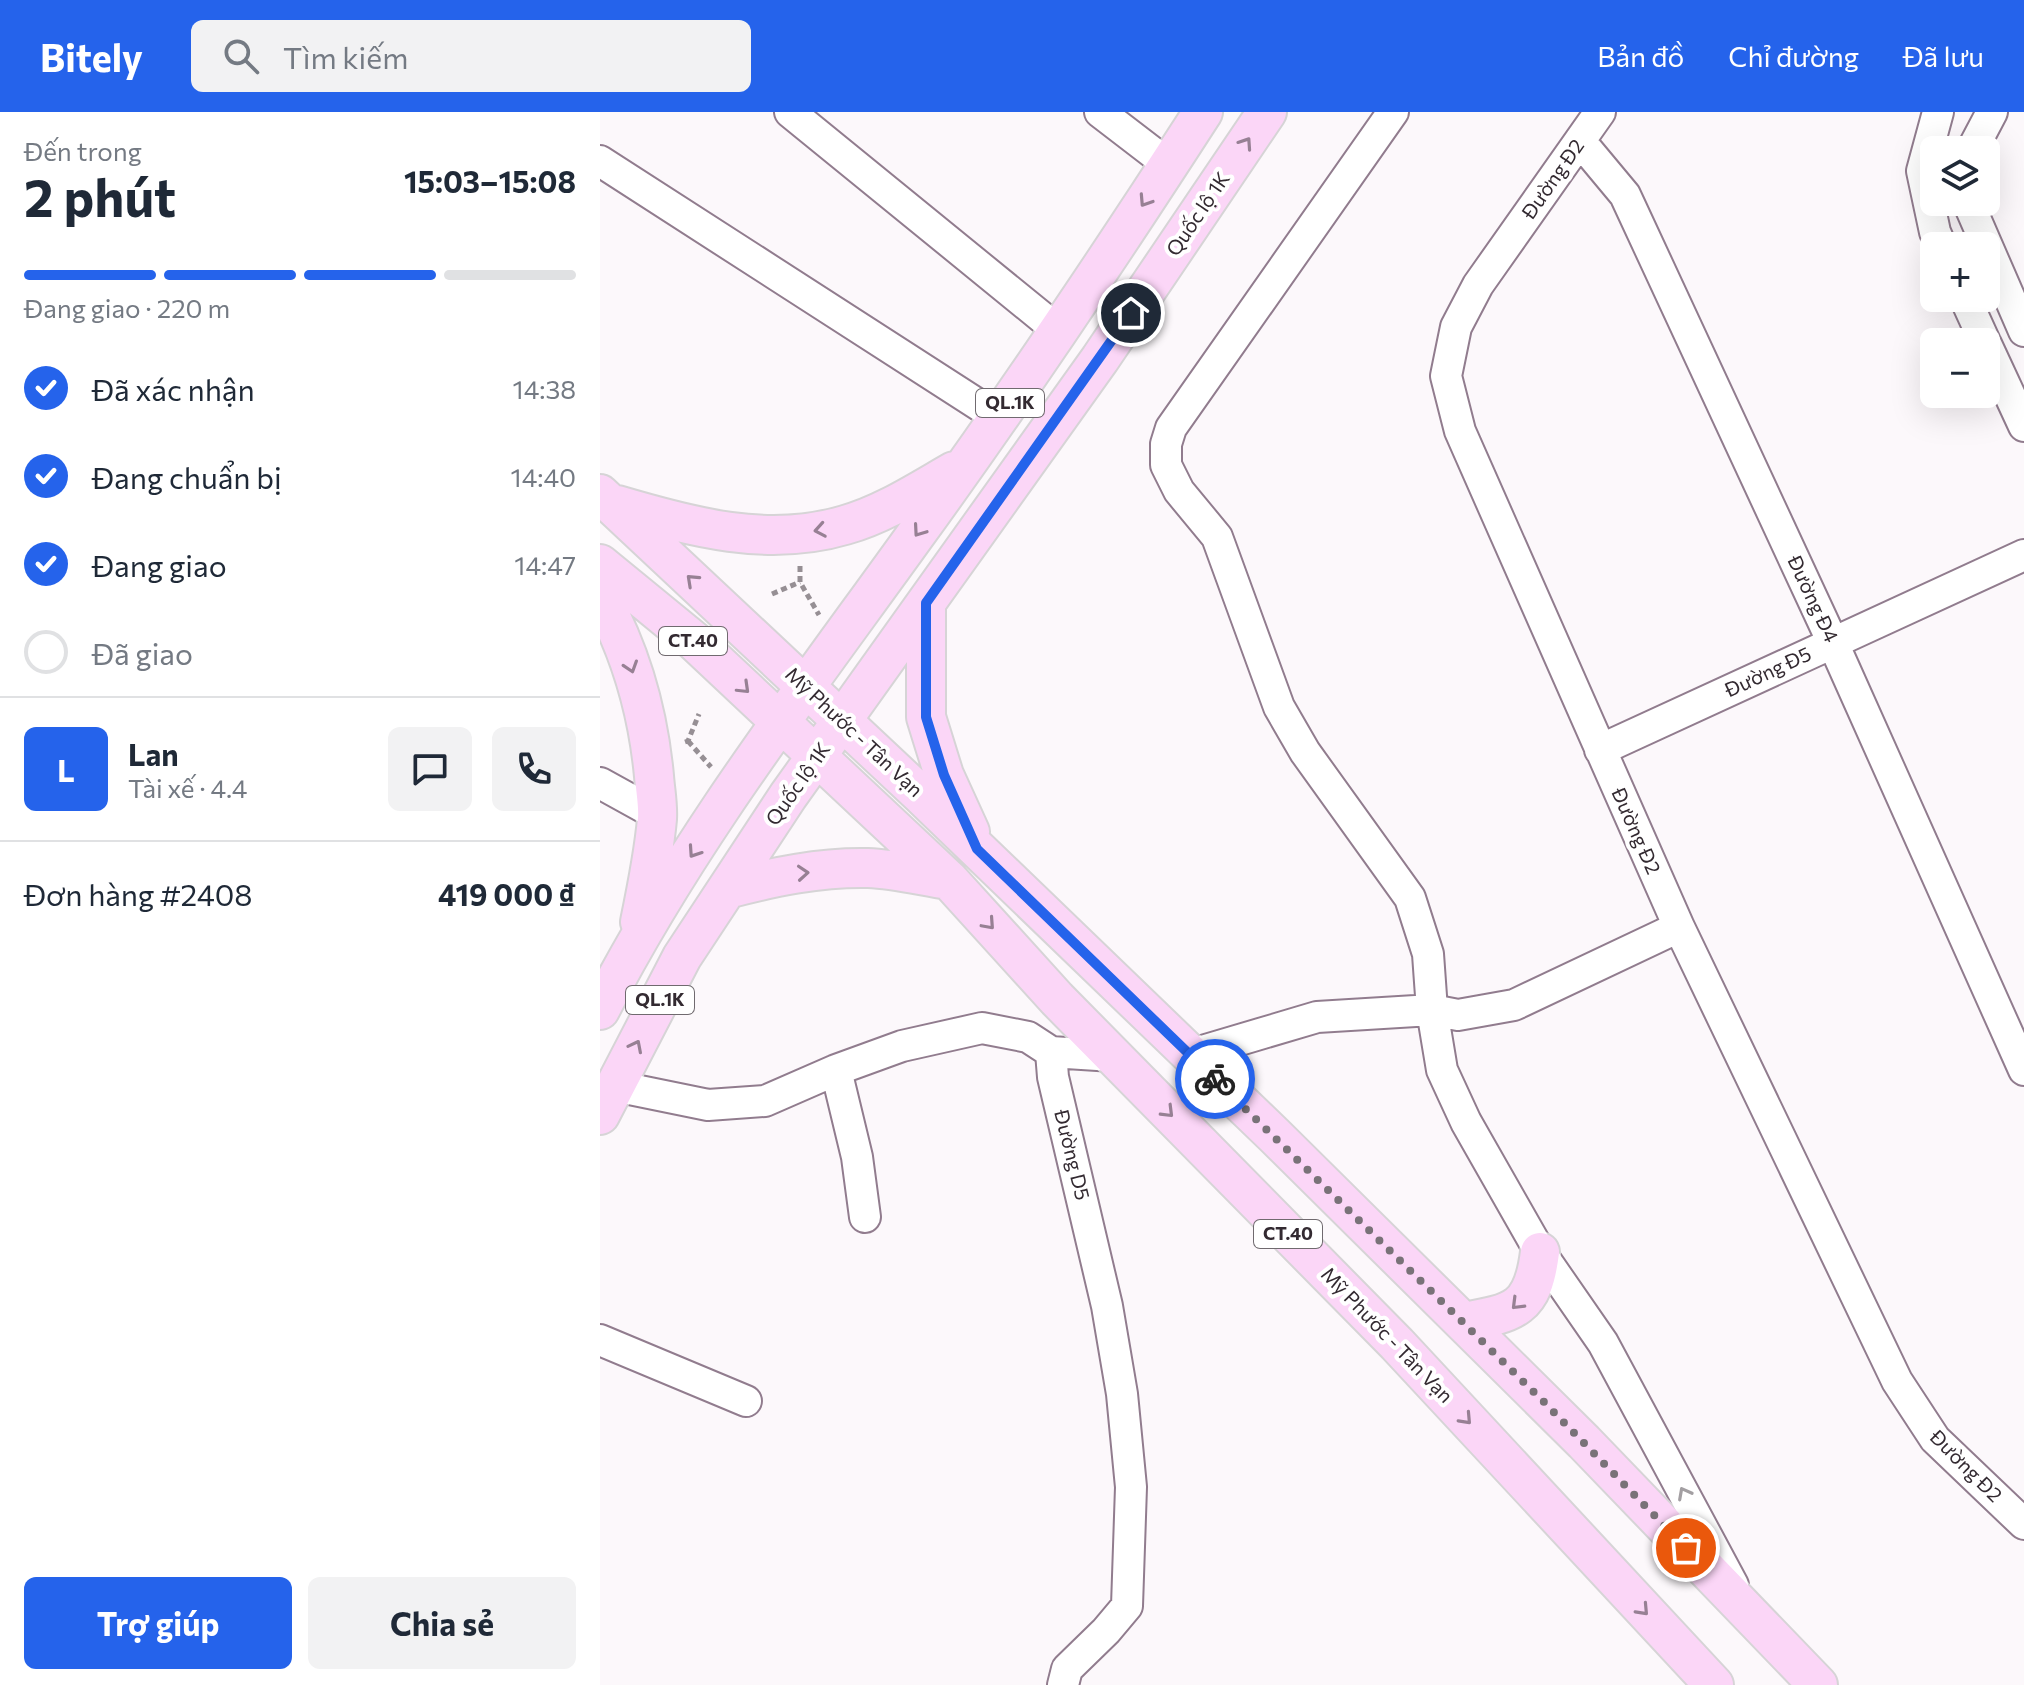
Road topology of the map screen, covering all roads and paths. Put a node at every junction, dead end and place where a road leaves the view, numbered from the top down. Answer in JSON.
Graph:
{"nodes":[{"id":1,"x":790,"y":112,"type":"edge"},
{"id":2,"x":1100,"y":112,"type":"edge"},
{"id":3,"x":1203,"y":112,"type":"edge"},
{"id":4,"x":1267,"y":112,"type":"edge"},
{"id":5,"x":1393,"y":112,"type":"edge"},
{"id":6,"x":1600,"y":112,"type":"edge"},
{"id":7,"x":1938,"y":112,"type":"edge"},
{"id":8,"x":1992,"y":112,"type":"edge"},
{"id":9,"x":1979,"y":136,"type":"edge"},
{"id":10,"x":1580,"y":141,"type":"junction"},
{"id":11,"x":600,"y":161,"type":"edge"},
{"id":12,"x":1169,"y":165,"type":"junction"},
{"id":13,"x":1935,"y":232,"type":"edge"},
{"id":14,"x":2000,"y":289,"type":"edge"},
{"id":15,"x":2024,"y":331,"type":"edge"},
{"id":16,"x":1060,"y":332,"type":"junction"},
{"id":17,"x":2000,"y":374,"type":"edge"},
{"id":18,"x":999,"y":418,"type":"junction"},
{"id":19,"x":2024,"y":426,"type":"edge"},
{"id":20,"x":967,"y":463,"type":"junction"},
{"id":21,"x":604,"y":498,"type":"edge"},
{"id":22,"x":2024,"y":555,"type":"edge"},
{"id":23,"x":600,"y":564,"type":"edge"},
{"id":24,"x":772,"y":594,"type":"dead end"},
{"id":25,"x":600,"y":596,"type":"edge"},
{"id":26,"x":926,"y":603,"type":"junction"},
{"id":27,"x":823,"y":621,"type":"dead end"},
{"id":28,"x":1833,"y":643,"type":"junction"},
{"id":29,"x":807,"y":688,"type":"junction"},
{"id":30,"x":699,"y":714,"type":"dead end"},
{"id":31,"x":842,"y":721,"type":"junction"},
{"id":32,"x":782,"y":723,"type":"junction"},
{"id":33,"x":688,"y":741,"type":"junction"},
{"id":34,"x":680,"y":743,"type":"dead end"},
{"id":35,"x":1600,"y":750,"type":"junction"},
{"id":36,"x":817,"y":756,"type":"junction"},
{"id":37,"x":714,"y":770,"type":"dead end"},
{"id":38,"x":600,"y":783,"type":"edge"},
{"id":39,"x":658,"y":815,"type":"junction"},
{"id":40,"x":977,"y":849,"type":"junction"},
{"id":41,"x":949,"y":880,"type":"junction"},
{"id":42,"x":727,"y":889,"type":"junction"},
{"id":43,"x":1679,"y":927,"type":"junction"},
{"id":44,"x":637,"y":938,"type":"junction"},
{"id":45,"x":600,"y":1010,"type":"edge"},
{"id":46,"x":1432,"y":1010,"type":"junction"},
{"id":47,"x":1051,"y":1052,"type":"junction"},
{"id":48,"x":1189,"y":1055,"type":"junction"},
{"id":49,"x":1113,"y":1056,"type":"junction"},
{"id":50,"x":836,"y":1070,"type":"junction"},
{"id":51,"x":2024,"y":1070,"type":"edge"},
{"id":52,"x":608,"y":1101,"type":"edge"},
{"id":53,"x":865,"y":1217,"type":"dead end"},
{"id":54,"x":1540,"y":1252,"type":"junction"},
{"id":55,"x":1463,"y":1322,"type":"junction"},
{"id":56,"x":600,"y":1340,"type":"edge"},
{"id":57,"x":746,"y":1401,"type":"dead end"},
{"id":58,"x":2024,"y":1524,"type":"edge"},
{"id":59,"x":1747,"y":1611,"type":"junction"},
{"id":60,"x":1063,"y":1685,"type":"edge"},
{"id":61,"x":1714,"y":1685,"type":"edge"},
{"id":62,"x":1818,"y":1685,"type":"edge"}],
"edges":[{"from":1,"to":16,"type":"street"},
{"from":2,"to":12,"type":"street"},
{"from":3,"to":12,"type":"main road","number":"QL.1K"},
{"from":26,"to":4,"type":"main road","name":"Quốc lộ 1K","number":"QL.1K","one_way":true},
{"from":5,"to":46,"type":"street"},
{"from":6,"to":10,"type":"street","name":"Đường Đ2"},
{"from":7,"to":13,"type":"street"},
{"from":8,"to":9,"type":"street"},
{"from":10,"to":28,"type":"street","name":"Đường Đ4"},
{"from":10,"to":35,"type":"street","name":"Đường Đ2"},
{"from":11,"to":18,"type":"street"},
{"from":12,"to":16,"type":"main road","number":"QL.1K","one_way":true},
{"from":14,"to":15,"type":"street"},
{"from":16,"to":18,"type":"main road","number":"QL.1K"},
{"from":17,"to":19,"type":"street"},
{"from":18,"to":20,"type":"main road","number":"QL.1K"},
{"from":20,"to":21,"type":"main road","one_way":true},
{"from":20,"to":29,"type":"main road","number":"QL.1K","one_way":true},
{"from":29,"to":21,"type":"main road","name":"Mỹ Phước - Tân Vạn","number":"CT.40","one_way":true},
{"from":22,"to":28,"type":"street","name":"Đường Đ5"},
{"from":23,"to":32,"type":"main road","name":"Mỹ Phước - Tân Vạn","number":"CT.40","one_way":true},
{"from":24,"to":27,"type":"path"},
{"from":25,"to":39,"type":"main road","one_way":true},
{"from":26,"to":31,"type":"main road","name":"Quốc lộ 1K","number":"QL.1K"},
{"from":26,"to":40,"type":"main road"},
{"from":28,"to":35,"type":"street","name":"Đường Đ5"},
{"from":28,"to":51,"type":"street","name":"Đường Đ4"},
{"from":29,"to":31,"type":"main road","name":"Mỹ Phước - Tân Vạn"},
{"from":29,"to":32,"type":"main road","number":"QL.1K"},
{"from":30,"to":33,"type":"path"},
{"from":31,"to":36,"type":"main road","name":"Quốc lộ 1K","number":"QL.1K"},
{"from":31,"to":40,"type":"main road","name":"Mỹ Phước - Tân Vạn","number":"CT.40"},
{"from":32,"to":36,"type":"main road","name":"Mỹ Phước - Tân Vạn"},
{"from":32,"to":44,"type":"main road","number":"QL.1K","one_way":true},
{"from":33,"to":34,"type":"path"},
{"from":33,"to":37,"type":"path"},
{"from":35,"to":43,"type":"street","name":"Đường Đ2"},
{"from":36,"to":41,"type":"main road","name":"Mỹ Phước - Tân Vạn","number":"CT.40"},
{"from":36,"to":42,"type":"main road","name":"Quốc lộ 1K","number":"QL.1K"},
{"from":38,"to":39,"type":"street"},
{"from":39,"to":44,"type":"main road"},
{"from":40,"to":48,"type":"main road","name":"Mỹ Phước - Tân Vạn","number":"CT.40"},
{"from":42,"to":41,"type":"main road","one_way":true},
{"from":41,"to":49,"type":"main road","name":"Mỹ Phước - Tân Vạn","number":"CT.40","one_way":true},
{"from":52,"to":42,"type":"main road","name":"Quốc lộ 1K","number":"QL.1K","one_way":true},
{"from":43,"to":46,"type":"street"},
{"from":43,"to":58,"type":"street","name":"Đường Đ2"},
{"from":44,"to":45,"type":"main road","number":"QL.1K"},
{"from":46,"to":48,"type":"street"},
{"from":46,"to":54,"type":"street"},
{"from":47,"to":49,"type":"street"},
{"from":47,"to":50,"type":"street"},
{"from":47,"to":60,"type":"street","name":"Đường D5"},
{"from":48,"to":55,"type":"main road","name":"Mỹ Phước - Tân Vạn","number":"CT.40"},
{"from":49,"to":61,"type":"main road","name":"Mỹ Phước - Tân Vạn","number":"CT.40","one_way":true},
{"from":50,"to":52,"type":"street"},
{"from":50,"to":53,"type":"street"},
{"from":54,"to":55,"type":"main road","one_way":true},
{"from":59,"to":54,"type":"street","one_way":true},
{"from":55,"to":59,"type":"main road","name":"Mỹ Phước - Tân Vạn","number":"CT.40"},
{"from":56,"to":57,"type":"street"},
{"from":59,"to":62,"type":"main road","name":"Mỹ Phước - Tân Vạn","number":"CT.40"}]}
